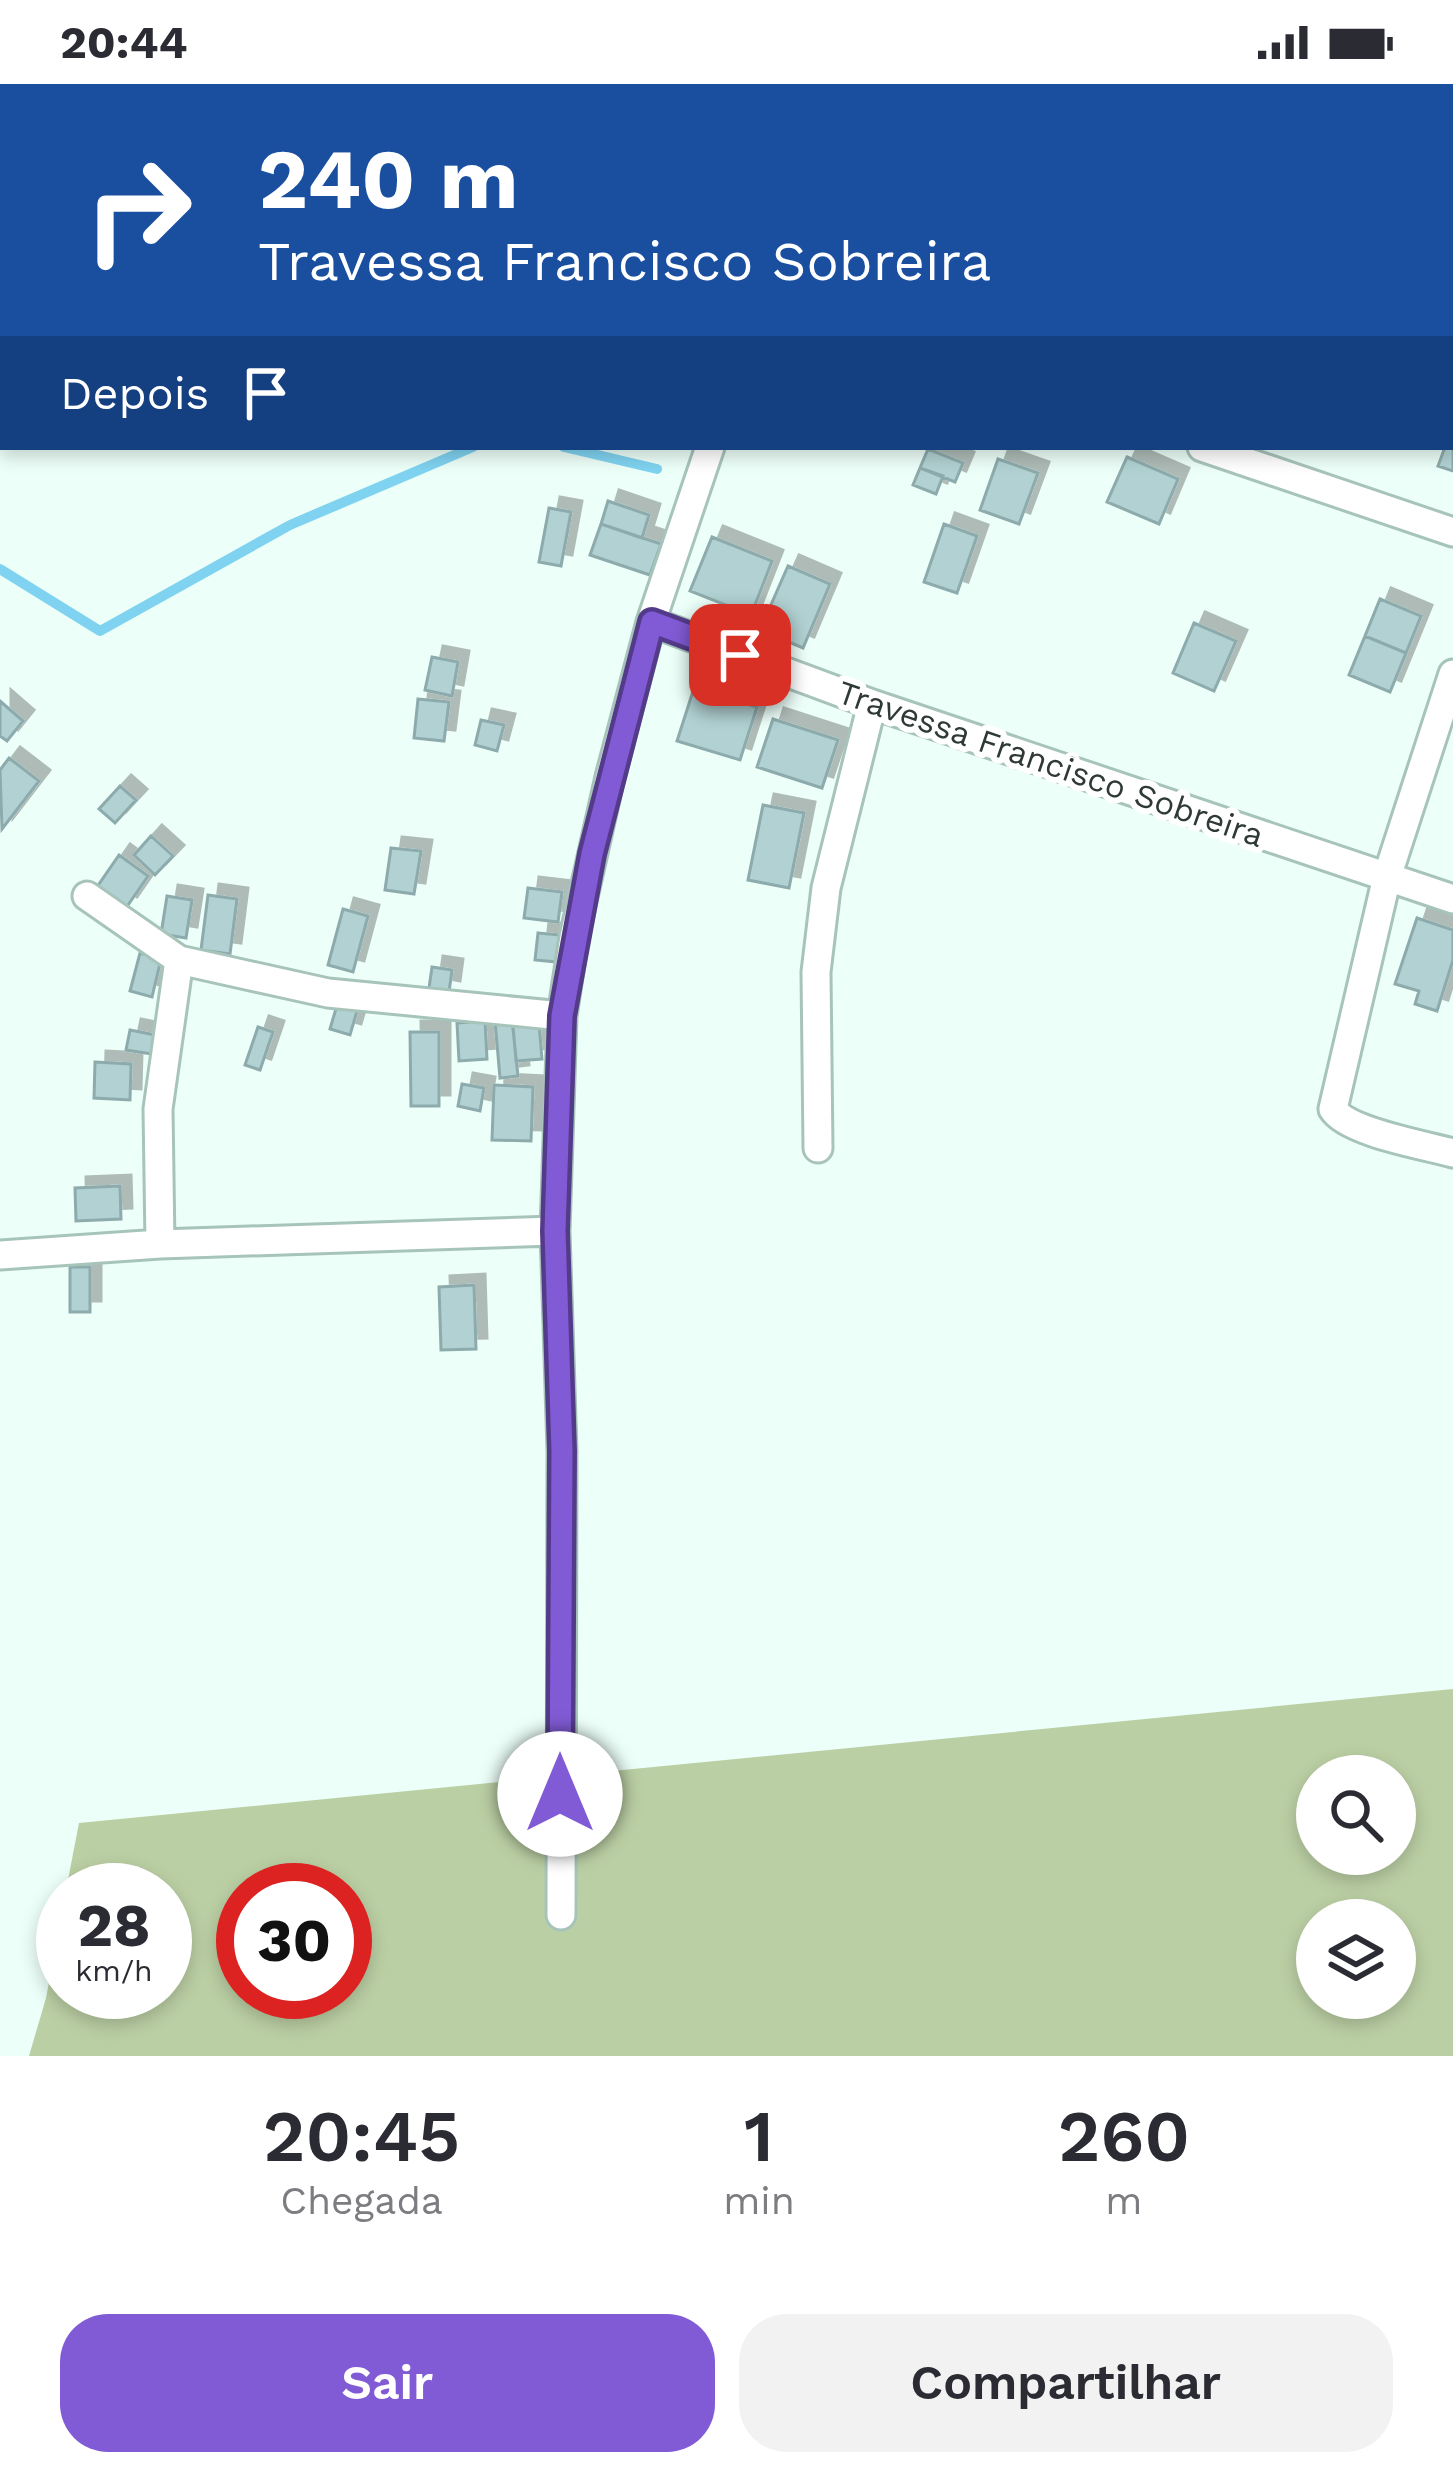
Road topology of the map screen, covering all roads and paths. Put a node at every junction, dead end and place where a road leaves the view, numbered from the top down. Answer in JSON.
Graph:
{"nodes":[{"id":1,"x":709,"y":450,"type":"edge"},
{"id":2,"x":1211,"y":450,"type":"edge"},
{"id":3,"x":1453,"y":532,"type":"edge"},
{"id":4,"x":652,"y":622,"type":"junction"},
{"id":5,"x":1453,"y":674,"type":"edge"},
{"id":6,"x":872,"y":704,"type":"junction"},
{"id":7,"x":1388,"y":877,"type":"junction"},
{"id":8,"x":87,"y":896,"type":"dead end"},
{"id":9,"x":1453,"y":898,"type":"edge"},
{"id":10,"x":179,"y":960,"type":"junction"},
{"id":11,"x":562,"y":1016,"type":"junction"},
{"id":12,"x":818,"y":1148,"type":"dead end"},
{"id":13,"x":1453,"y":1153,"type":"edge"},
{"id":14,"x":555,"y":1231,"type":"junction"},
{"id":15,"x":160,"y":1244,"type":"junction"},
{"id":16,"x":0,"y":1255,"type":"edge"},
{"id":17,"x":561,"y":1915,"type":"dead end"}],
"edges":[{"from":1,"to":4,"type":"street"},
{"from":2,"to":3,"type":"street"},
{"from":4,"to":6,"type":"street","name":"Travessa Francisco Sobreira"},
{"from":4,"to":11,"type":"street"},
{"from":5,"to":7,"type":"street"},
{"from":6,"to":7,"type":"street","name":"Travessa Francisco Sobreira"},
{"from":6,"to":12,"type":"street"},
{"from":7,"to":9,"type":"street","name":"Travessa Francisco Sobreira"},
{"from":7,"to":13,"type":"street"},
{"from":8,"to":10,"type":"street"},
{"from":10,"to":11,"type":"street"},
{"from":10,"to":15,"type":"street"},
{"from":11,"to":14,"type":"street"},
{"from":14,"to":15,"type":"street"},
{"from":14,"to":17,"type":"street"},
{"from":15,"to":16,"type":"street"}]}
